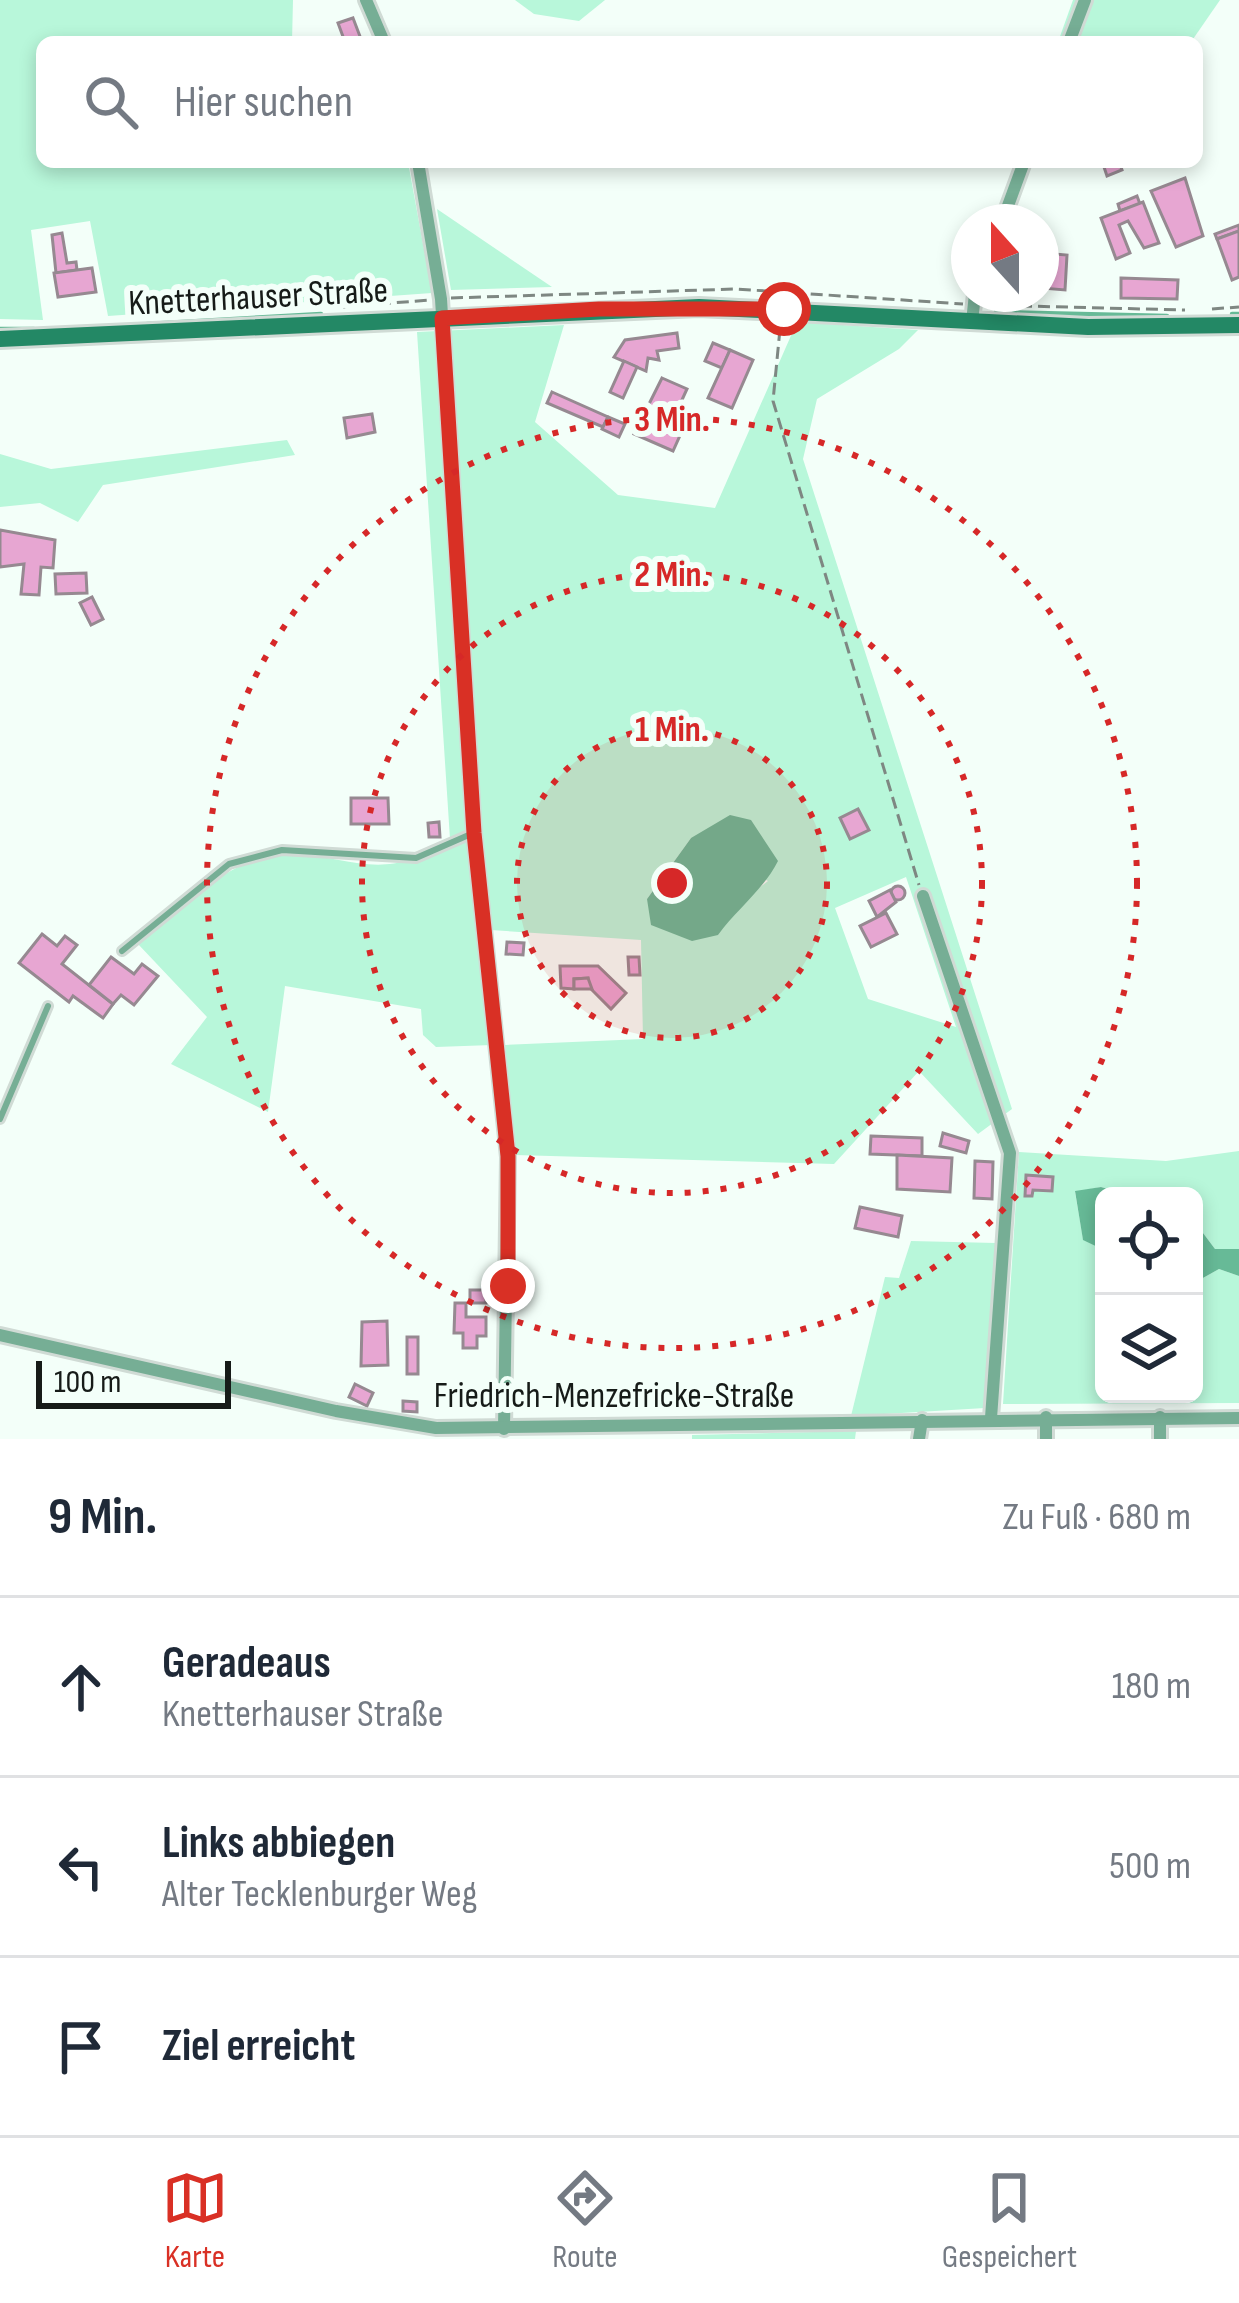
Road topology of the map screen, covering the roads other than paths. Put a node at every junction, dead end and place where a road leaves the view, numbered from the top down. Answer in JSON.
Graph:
{"nodes":[{"id":1,"x":366,"y":0,"type":"edge"},
{"id":2,"x":1085,"y":0,"type":"edge"},
{"id":3,"x":381,"y":36,"type":"edge"},
{"id":4,"x":1071,"y":36,"type":"edge"},
{"id":5,"x":419,"y":168,"type":"edge"},
{"id":6,"x":1022,"y":168,"type":"edge"},
{"id":7,"x":1009,"y":204,"type":"edge"},
{"id":8,"x":951,"y":306,"type":"edge"},
{"id":9,"x":441,"y":308,"type":"junction"},
{"id":10,"x":1017,"y":312,"type":"edge"},
{"id":11,"x":1239,"y":326,"type":"edge"},
{"id":12,"x":0,"y":339,"type":"edge"},
{"id":13,"x":474,"y":833,"type":"junction"},
{"id":14,"x":922,"y":896,"type":"road end"},
{"id":15,"x":122,"y":951,"type":"dead end"},
{"id":16,"x":48,"y":1006,"type":"dead end"},
{"id":17,"x":0,"y":1119,"type":"edge"},
{"id":18,"x":0,"y":1335,"type":"edge"},
{"id":19,"x":1046,"y":1417,"type":"junction"},
{"id":20,"x":991,"y":1418,"type":"junction"},
{"id":21,"x":1160,"y":1418,"type":"junction"},
{"id":22,"x":1239,"y":1418,"type":"edge"},
{"id":23,"x":922,"y":1420,"type":"junction"},
{"id":24,"x":505,"y":1429,"type":"junction"},
{"id":25,"x":919,"y":1439,"type":"edge"},
{"id":26,"x":1046,"y":1439,"type":"edge"},
{"id":27,"x":1160,"y":1439,"type":"edge"}],
"edges":[{"from":1,"to":3,"type":"street"},
{"from":2,"to":4,"type":"street"},
{"from":5,"to":9,"type":"street"},
{"from":6,"to":7,"type":"street"},
{"from":8,"to":9,"type":"street","name":"Knetterhauser Straße"},
{"from":9,"to":12,"type":"street","name":"Knetterhauser Straße"},
{"from":9,"to":13,"type":"street"},
{"from":10,"to":11,"type":"street","name":"Knetterhauser Straße"},
{"from":13,"to":15,"type":"lane"},
{"from":13,"to":24,"type":"street"},
{"from":14,"to":20,"type":"street"},
{"from":16,"to":17,"type":"lane"},
{"from":18,"to":24,"type":"street","name":"Friedrich-Menzefricke-Straße"},
{"from":19,"to":20,"type":"street","name":"Friedrich-Menzefricke-Straße"},
{"from":19,"to":21,"type":"street","name":"Friedrich-Menzefricke-Straße"},
{"from":19,"to":26,"type":"street"},
{"from":20,"to":23,"type":"street","name":"Friedrich-Menzefricke-Straße"},
{"from":21,"to":22,"type":"street","name":"Friedrich-Menzefricke-Straße"},
{"from":21,"to":27,"type":"street"},
{"from":23,"to":24,"type":"street","name":"Friedrich-Menzefricke-Straße"},
{"from":23,"to":25,"type":"street"}]}
